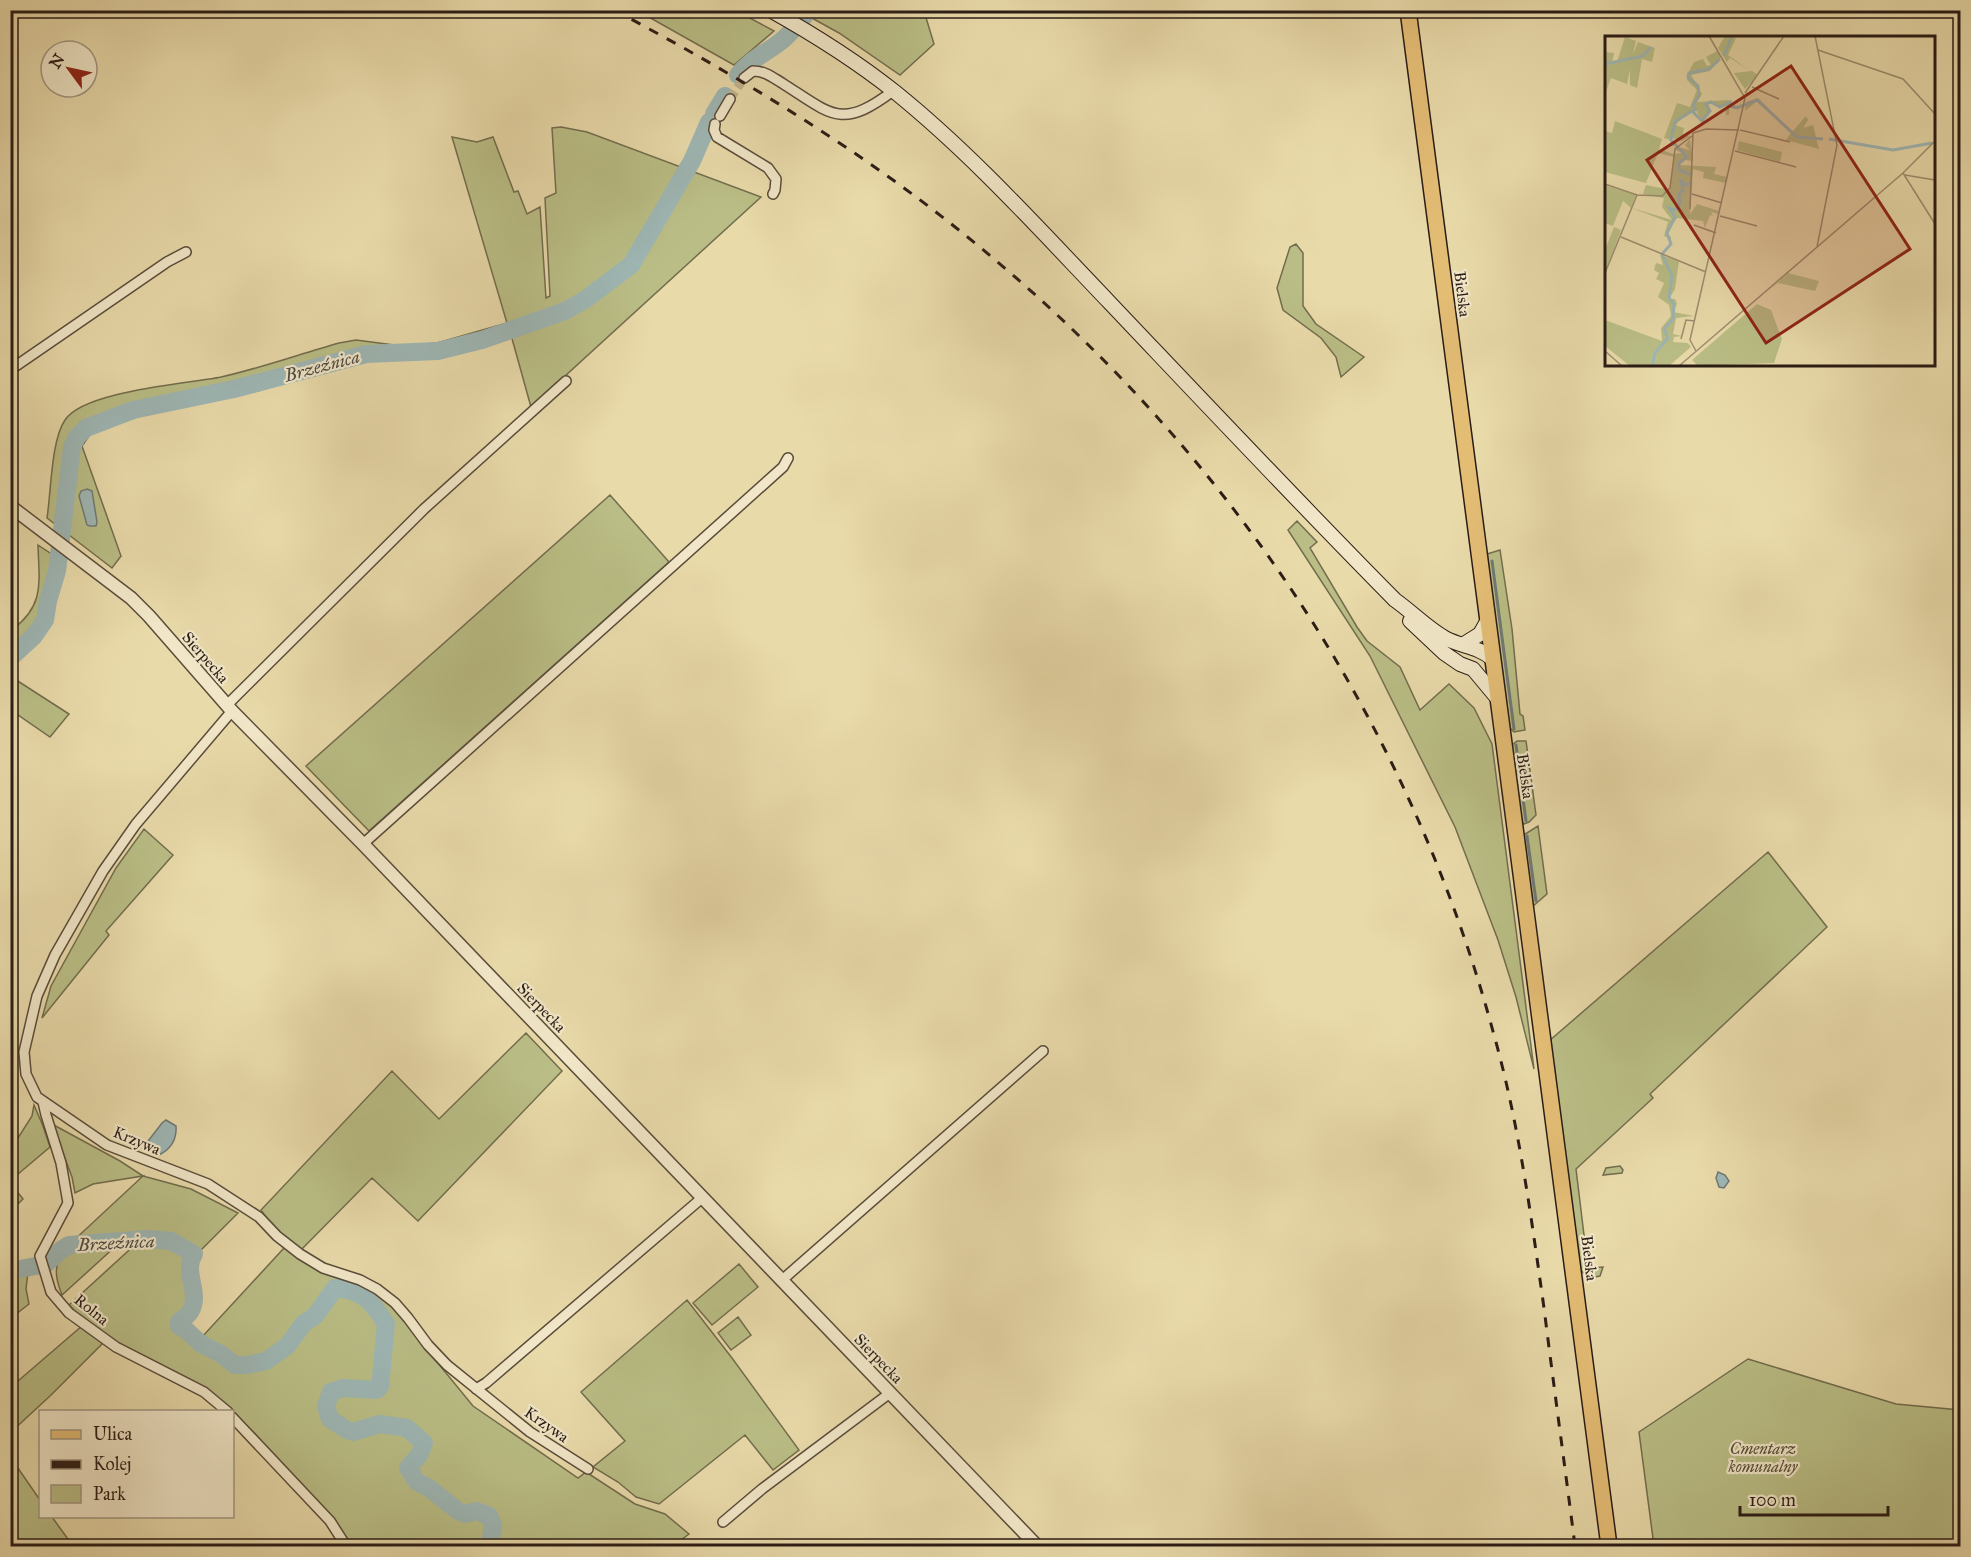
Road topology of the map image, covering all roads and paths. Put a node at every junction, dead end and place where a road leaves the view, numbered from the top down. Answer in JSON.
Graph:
{"nodes":[{"id":1,"x":1408,"y":10,"type":"edge"},
{"id":2,"x":776,"y":14,"type":"edge"},
{"id":3,"x":744,"y":78,"type":"dead end"},
{"id":4,"x":893,"y":91,"type":"junction"},
{"id":5,"x":730,"y":99,"type":"tunnel mouth"},
{"id":6,"x":772,"y":194,"type":"dead end"},
{"id":7,"x":186,"y":252,"type":"dead end"},
{"id":8,"x":10,"y":370,"type":"edge"},
{"id":9,"x":566,"y":381,"type":"dead end"},
{"id":10,"x":788,"y":458,"type":"dead end"},
{"id":11,"x":10,"y":506,"type":"edge"},
{"id":12,"x":1395,"y":600,"type":"junction"},
{"id":13,"x":1488,"y":620,"type":"junction"},
{"id":14,"x":1464,"y":644,"type":"junction"},
{"id":15,"x":1493,"y":662,"type":"junction"},
{"id":16,"x":1473,"y":669,"type":"junction"},
{"id":17,"x":1498,"y":699,"type":"junction"},
{"id":18,"x":230,"y":708,"type":"junction"},
{"id":19,"x":363,"y":844,"type":"junction"},
{"id":20,"x":1043,"y":1051,"type":"dead end"},
{"id":21,"x":43,"y":1102,"type":"junction"},
{"id":22,"x":702,"y":1198,"type":"junction"},
{"id":23,"x":782,"y":1281,"type":"junction"},
{"id":24,"x":476,"y":1389,"type":"junction"},
{"id":25,"x":890,"y":1393,"type":"junction"},
{"id":26,"x":226,"y":1410,"type":"edge"},
{"id":27,"x":234,"y":1419,"type":"edge"},
{"id":28,"x":588,"y":1469,"type":"dead end"},
{"id":29,"x":723,"y":1522,"type":"dead end"},
{"id":30,"x":346,"y":1546,"type":"edge"},
{"id":31,"x":1036,"y":1546,"type":"edge"},
{"id":32,"x":1609,"y":1546,"type":"edge"}],
"edges":[{"from":1,"to":13,"type":"main road","name":"Bielska"},
{"from":2,"to":4,"type":"main road"},
{"from":3,"to":4,"type":"street"},
{"from":4,"to":12,"type":"main road"},
{"from":5,"to":6,"type":"street"},
{"from":7,"to":8,"type":"street"},
{"from":9,"to":18,"type":"street","name":"Krzywa"},
{"from":10,"to":19,"type":"street"},
{"from":11,"to":18,"type":"street","name":"Sierpecka"},
{"from":12,"to":14,"type":"main road"},
{"from":12,"to":16,"type":"main road"},
{"from":13,"to":14,"type":"main road"},
{"from":13,"to":15,"type":"main road","name":"Bielska"},
{"from":14,"to":15,"type":"main road"},
{"from":15,"to":16,"type":"main road"},
{"from":15,"to":17,"type":"main road","name":"Bielska"},
{"from":16,"to":17,"type":"main road"},
{"from":17,"to":32,"type":"main road","name":"Bielska"},
{"from":18,"to":19,"type":"street","name":"Sierpecka"},
{"from":18,"to":21,"type":"street","name":"Krzywa"},
{"from":19,"to":22,"type":"street","name":"Sierpecka"},
{"from":20,"to":23,"type":"street"},
{"from":21,"to":24,"type":"street","name":"Krzywa"},
{"from":21,"to":26,"type":"street","name":"Rolna"},
{"from":22,"to":23,"type":"street","name":"Sierpecka"},
{"from":22,"to":24,"type":"street"},
{"from":23,"to":25,"type":"street","name":"Sierpecka"},
{"from":24,"to":28,"type":"street","name":"Krzywa"},
{"from":25,"to":29,"type":"street"},
{"from":25,"to":31,"type":"street","name":"Sierpecka"},
{"from":27,"to":30,"type":"street"}]}
